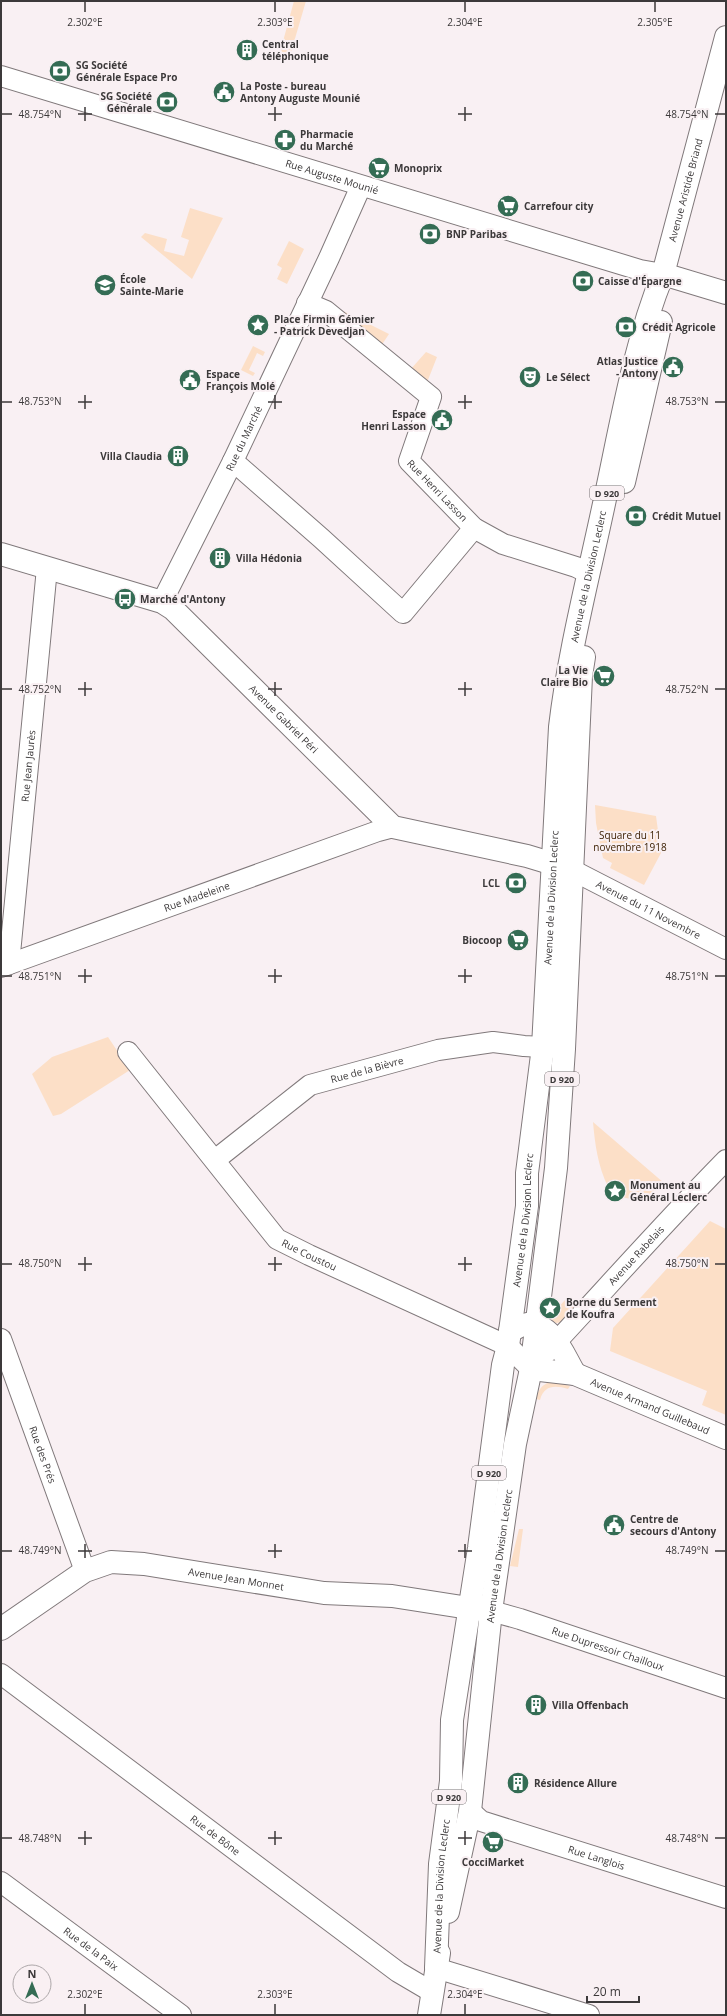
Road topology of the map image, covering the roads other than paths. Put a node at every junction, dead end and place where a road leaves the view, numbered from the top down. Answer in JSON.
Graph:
{"nodes":[{"id":1,"x":726,"y":37,"type":"edge"},
{"id":2,"x":1,"y":76,"type":"edge"},
{"id":3,"x":361,"y":186,"type":"junction"},
{"id":4,"x":663,"y":274,"type":"junction"},
{"id":5,"x":726,"y":293,"type":"edge"},
{"id":6,"x":307,"y":303,"type":"junction"},
{"id":7,"x":233,"y":461,"type":"junction"},
{"id":8,"x":474,"y":528,"type":"junction"},
{"id":9,"x":1,"y":554,"type":"edge"},
{"id":10,"x":47,"y":568,"type":"junction"},
{"id":11,"x":582,"y":570,"type":"dead end"},
{"id":12,"x":162,"y":602,"type":"junction"},
{"id":13,"x":393,"y":828,"type":"junction"},
{"id":14,"x":562,"y":866,"type":"junction"},
{"id":15,"x":726,"y":949,"type":"edge"},
{"id":16,"x":5,"y":965,"type":"edge"},
{"id":17,"x":553,"y":1048,"type":"junction"},
{"id":18,"x":128,"y":1052,"type":"dead end"},
{"id":19,"x":215,"y":1160,"type":"junction"},
{"id":20,"x":726,"y":1160,"type":"edge"},
{"id":21,"x":536,"y":1325,"type":"junction"},
{"id":22,"x":1,"y":1339,"type":"edge"},
{"id":23,"x":509,"y":1339,"type":"junction"},
{"id":24,"x":556,"y":1342,"type":"junction"},
{"id":25,"x":530,"y":1369,"type":"junction"},
{"id":26,"x":575,"y":1374,"type":"junction"},
{"id":27,"x":726,"y":1438,"type":"edge"},
{"id":28,"x":85,"y":1571,"type":"junction"},
{"id":29,"x":480,"y":1609,"type":"junction"},
{"id":30,"x":3,"y":1624,"type":"edge"},
{"id":31,"x":1,"y":1674,"type":"edge"},
{"id":32,"x":726,"y":1688,"type":"edge"},
{"id":33,"x":470,"y":1811,"type":"junction"},
{"id":34,"x":1,"y":1882,"type":"edge"},
{"id":35,"x":726,"y":1898,"type":"edge"},
{"id":36,"x":436,"y":1968,"type":"junction"},
{"id":37,"x":432,"y":1992,"type":"junction"},
{"id":38,"x":181,"y":2015,"type":"edge"},
{"id":39,"x":429,"y":2015,"type":"edge"},
{"id":40,"x":589,"y":2015,"type":"edge"}],
"edges":[{"from":1,"to":4,"type":"main road","name":"Avenue Aristide Briand","number":"D 920"},
{"from":2,"to":3,"type":"street","name":"Rue Auguste Mounié"},
{"from":3,"to":4,"type":"street","name":"Rue Auguste Mounié"},
{"from":3,"to":6,"type":"street","name":"Rue du Marché"},
{"from":4,"to":5,"type":"main road"},
{"from":4,"to":14,"type":"main road","name":"Avenue de la Division Leclerc","number":"D 920"},
{"from":6,"to":7,"type":"street","name":"Rue du Marché"},
{"from":6,"to":8,"type":"street","name":"Rue Henri Lasson"},
{"from":7,"to":8,"type":"street"},
{"from":7,"to":12,"type":"street","name":"Rue du Marché"},
{"from":8,"to":11,"type":"street","name":"Rue Henri Lasson"},
{"from":9,"to":10,"type":"main road","name":"Avenue Gabriel Péri"},
{"from":10,"to":12,"type":"main road","name":"Avenue Gabriel Péri"},
{"from":10,"to":16,"type":"street","name":"Rue Jean Jaurès"},
{"from":12,"to":13,"type":"main road","name":"Avenue Gabriel Péri"},
{"from":13,"to":14,"type":"main road"},
{"from":13,"to":16,"type":"street","name":"Rue Madeleine"},
{"from":14,"to":15,"type":"street","name":"Avenue du 11 Novembre"},
{"from":14,"to":17,"type":"main road","name":"Avenue de la Division Leclerc","number":"D 920"},
{"from":17,"to":19,"type":"street","name":"Rue de la Bièvre"},
{"from":17,"to":21,"type":"main road","name":"Avenue de la Division Leclerc","number":"D 920"},
{"from":17,"to":23,"type":"main road","name":"Avenue de la Division Leclerc","number":"D 920"},
{"from":18,"to":19,"type":"street","name":"Rue Coustou"},
{"from":19,"to":23,"type":"street","name":"Rue Coustou"},
{"from":20,"to":24,"type":"street","name":"Avenue Rabelais"},
{"from":21,"to":23,"type":"main road"},
{"from":21,"to":24,"type":"main road"},
{"from":21,"to":25,"type":"main road","name":"Avenue de la Division Leclerc","number":"D 920"},
{"from":22,"to":28,"type":"street","name":"Rue des Prés"},
{"from":23,"to":25,"type":"street","name":"Rue Coustou"},
{"from":23,"to":29,"type":"main road","name":"Avenue de la Division Leclerc","number":"D 920"},
{"from":24,"to":25,"type":"street","name":"Avenue Rabelais"},
{"from":24,"to":26,"type":"main road"},
{"from":25,"to":26,"type":"main road","name":"Avenue Armand Guillebaud"},
{"from":25,"to":29,"type":"main road","name":"Avenue de la Division Leclerc","number":"D 920"},
{"from":26,"to":27,"type":"main road","name":"Avenue Armand Guillebaud"},
{"from":28,"to":29,"type":"main road","name":"Avenue Jean Monnet"},
{"from":28,"to":30,"type":"main road","name":"Avenue Jean Monnet"},
{"from":29,"to":32,"type":"street","name":"Rue Dupressoir Chailloux"},
{"from":29,"to":33,"type":"main road","name":"Avenue de la Division Leclerc","number":"D 920"},
{"from":29,"to":36,"type":"main road","name":"Avenue de la Division Leclerc","number":"D 920"},
{"from":31,"to":37,"type":"street","name":"Rue de Bône"},
{"from":33,"to":35,"type":"street","name":"Rue Langlois"},
{"from":33,"to":36,"type":"main road","name":"Avenue de la Division Leclerc","number":"D 920"},
{"from":34,"to":38,"type":"street","name":"Rue de la Paix"},
{"from":36,"to":37,"type":"main road","name":"Avenue de la Division Leclerc","number":"D 920"},
{"from":36,"to":40,"type":"street"},
{"from":37,"to":39,"type":"main road","name":"Avenue de la Division Leclerc","number":"D 920"}]}
